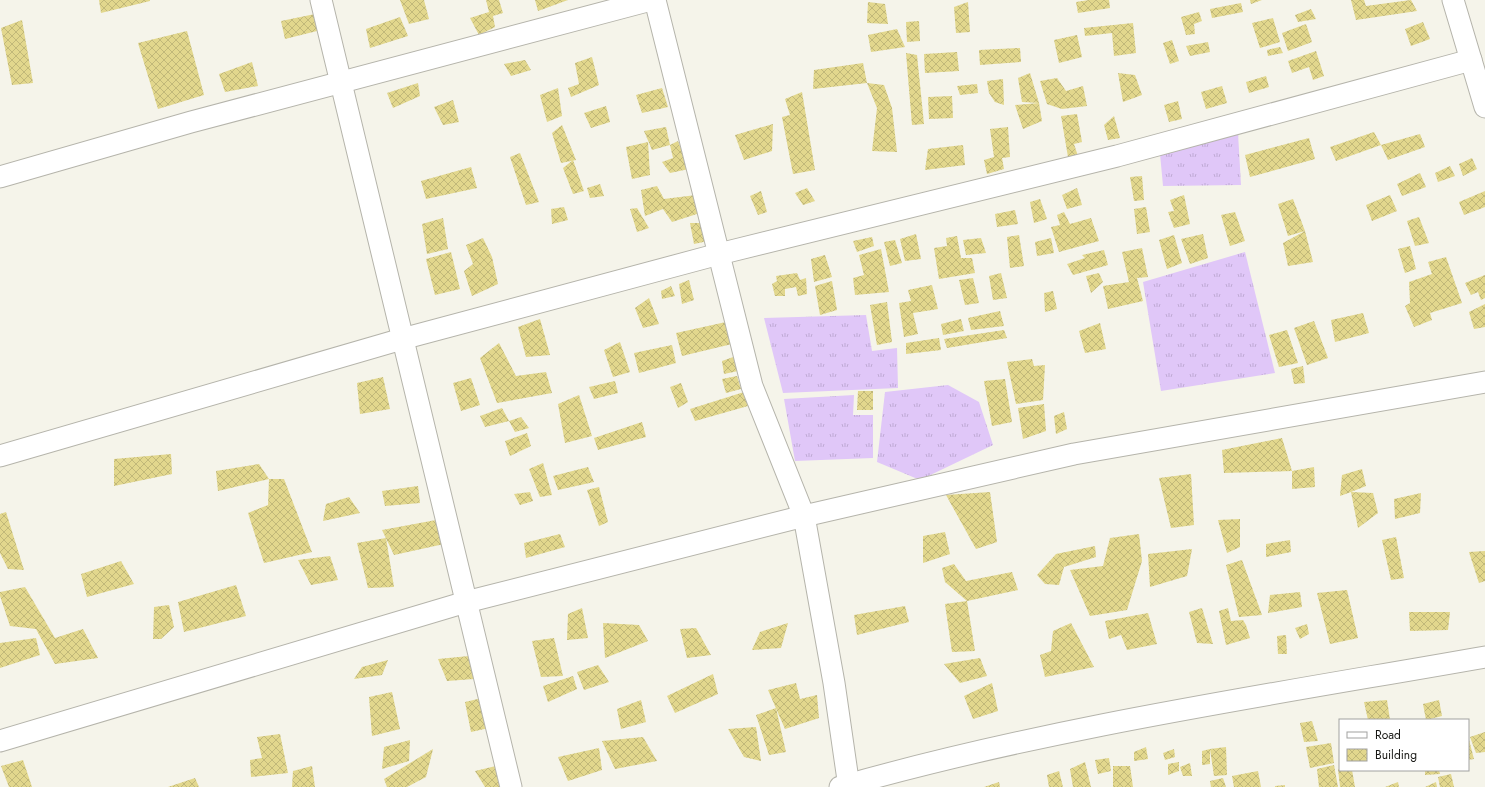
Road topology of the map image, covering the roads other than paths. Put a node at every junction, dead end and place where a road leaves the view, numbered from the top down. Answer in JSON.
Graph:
{"nodes":[{"id":1,"x":321,"y":0,"type":"edge"},
{"id":2,"x":651,"y":0,"type":"edge"},
{"id":3,"x":655,"y":0,"type":"edge"},
{"id":4,"x":1453,"y":0,"type":"edge"},
{"id":5,"x":1471,"y":60,"type":"junction"},
{"id":6,"x":341,"y":82,"type":"junction"},
{"id":7,"x":1485,"y":107,"type":"edge"},
{"id":8,"x":0,"y":177,"type":"edge"},
{"id":9,"x":719,"y":254,"type":"junction"},
{"id":10,"x":402,"y":339,"type":"junction"},
{"id":11,"x":1485,"y":382,"type":"edge"},
{"id":12,"x":0,"y":456,"type":"edge"},
{"id":13,"x":804,"y":516,"type":"junction"},
{"id":14,"x":466,"y":602,"type":"junction"},
{"id":15,"x":1485,"y":657,"type":"edge"},
{"id":16,"x":0,"y":741,"type":"edge"},
{"id":17,"x":846,"y":786,"type":"edge"},
{"id":18,"x":511,"y":787,"type":"edge"}],
"edges":[{"from":1,"to":6,"type":"street"},
{"from":2,"to":6,"type":"street"},
{"from":3,"to":9,"type":"street"},
{"from":4,"to":5,"type":"street"},
{"from":5,"to":7,"type":"street"},
{"from":5,"to":9,"type":"street"},
{"from":6,"to":8,"type":"street"},
{"from":6,"to":10,"type":"street"},
{"from":9,"to":10,"type":"street"},
{"from":9,"to":13,"type":"street"},
{"from":10,"to":12,"type":"street"},
{"from":10,"to":14,"type":"street"},
{"from":11,"to":13,"type":"street"},
{"from":13,"to":14,"type":"street"},
{"from":13,"to":17,"type":"street"},
{"from":14,"to":16,"type":"street"},
{"from":14,"to":18,"type":"street"},
{"from":15,"to":17,"type":"street"}]}
